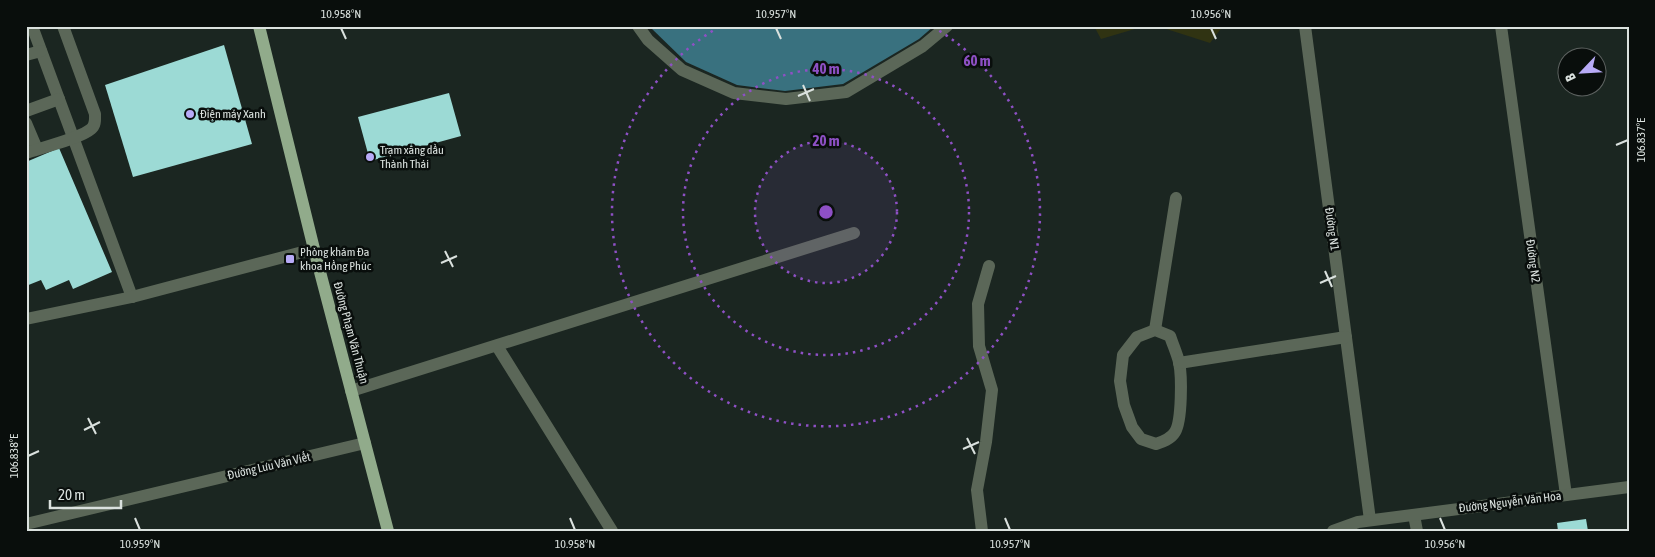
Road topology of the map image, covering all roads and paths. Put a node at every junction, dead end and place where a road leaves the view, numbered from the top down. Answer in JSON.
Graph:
{"nodes":[{"id":1,"x":32,"y":26,"type":"edge"},
{"id":2,"x":63,"y":26,"type":"edge"},
{"id":3,"x":259,"y":26,"type":"edge"},
{"id":4,"x":638,"y":26,"type":"edge"},
{"id":5,"x":947,"y":26,"type":"edge"},
{"id":6,"x":1305,"y":26,"type":"edge"},
{"id":7,"x":1501,"y":26,"type":"edge"},
{"id":8,"x":41,"y":50,"type":"junction"},
{"id":9,"x":26,"y":55,"type":"edge"},
{"id":10,"x":59,"y":99,"type":"junction"},
{"id":11,"x":26,"y":111,"type":"edge"},
{"id":12,"x":26,"y":123,"type":"edge"},
{"id":13,"x":74,"y":137,"type":"junction"},
{"id":14,"x":32,"y":151,"type":"edge"},
{"id":15,"x":1176,"y":198,"type":"dead end"},
{"id":16,"x":854,"y":233,"type":"dead end"},
{"id":17,"x":314,"y":249,"type":"junction"},
{"id":18,"x":989,"y":266,"type":"dead end"},
{"id":19,"x":132,"y":297,"type":"junction"},
{"id":20,"x":26,"y":319,"type":"edge"},
{"id":21,"x":1155,"y":330,"type":"junction"},
{"id":22,"x":1346,"y":337,"type":"junction"},
{"id":23,"x":497,"y":346,"type":"junction"},
{"id":24,"x":1179,"y":363,"type":"junction"},
{"id":25,"x":352,"y":391,"type":"junction"},
{"id":26,"x":365,"y":443,"type":"junction"},
{"id":27,"x":1629,"y":487,"type":"edge"},
{"id":28,"x":1566,"y":495,"type":"junction"},
{"id":29,"x":1414,"y":515,"type":"junction"},
{"id":30,"x":1370,"y":520,"type":"junction"},
{"id":31,"x":26,"y":524,"type":"edge"},
{"id":32,"x":388,"y":531,"type":"edge"},
{"id":33,"x":612,"y":531,"type":"edge"},
{"id":34,"x":982,"y":531,"type":"edge"},
{"id":35,"x":1333,"y":531,"type":"edge"},
{"id":36,"x":1416,"y":531,"type":"edge"}],
"edges":[{"from":1,"to":8,"type":"street"},
{"from":2,"to":13,"type":"street"},
{"from":3,"to":17,"type":"main road","name":"Đường Phạm Văn Thuận"},
{"from":4,"to":5,"type":"street"},
{"from":6,"to":22,"type":"street","name":"Đường N1"},
{"from":7,"to":28,"type":"street","name":"Đường N2"},
{"from":8,"to":9,"type":"street"},
{"from":8,"to":10,"type":"street"},
{"from":10,"to":11,"type":"street"},
{"from":10,"to":13,"type":"street"},
{"from":12,"to":14,"type":"street"},
{"from":13,"to":14,"type":"street"},
{"from":13,"to":19,"type":"street"},
{"from":15,"to":21,"type":"street"},
{"from":16,"to":23,"type":"street"},
{"from":17,"to":19,"type":"street"},
{"from":17,"to":25,"type":"main road","name":"Đường Phạm Văn Thuận"},
{"from":18,"to":34,"type":"street"},
{"from":19,"to":20,"type":"street"},
{"from":21,"to":24,"type":"street"},
{"from":21,"to":24,"type":"street"},
{"from":22,"to":24,"type":"street"},
{"from":22,"to":30,"type":"street","name":"Đường N1"},
{"from":23,"to":25,"type":"street"},
{"from":23,"to":33,"type":"street"},
{"from":25,"to":26,"type":"main road","name":"Đường Phạm Văn Thuận"},
{"from":26,"to":31,"type":"street","name":"Đường Lưu Văn Viết"},
{"from":26,"to":32,"type":"main road","name":"Đường Phạm Văn Thuận"},
{"from":27,"to":28,"type":"street","name":"Đường Nguyễn Văn Hoa"},
{"from":28,"to":29,"type":"street","name":"Đường Nguyễn Văn Hoa"},
{"from":29,"to":30,"type":"street","name":"Đường Nguyễn Văn Hoa"},
{"from":29,"to":36,"type":"street"},
{"from":30,"to":35,"type":"street","name":"Đường Nguyễn Văn Hoa"}]}
